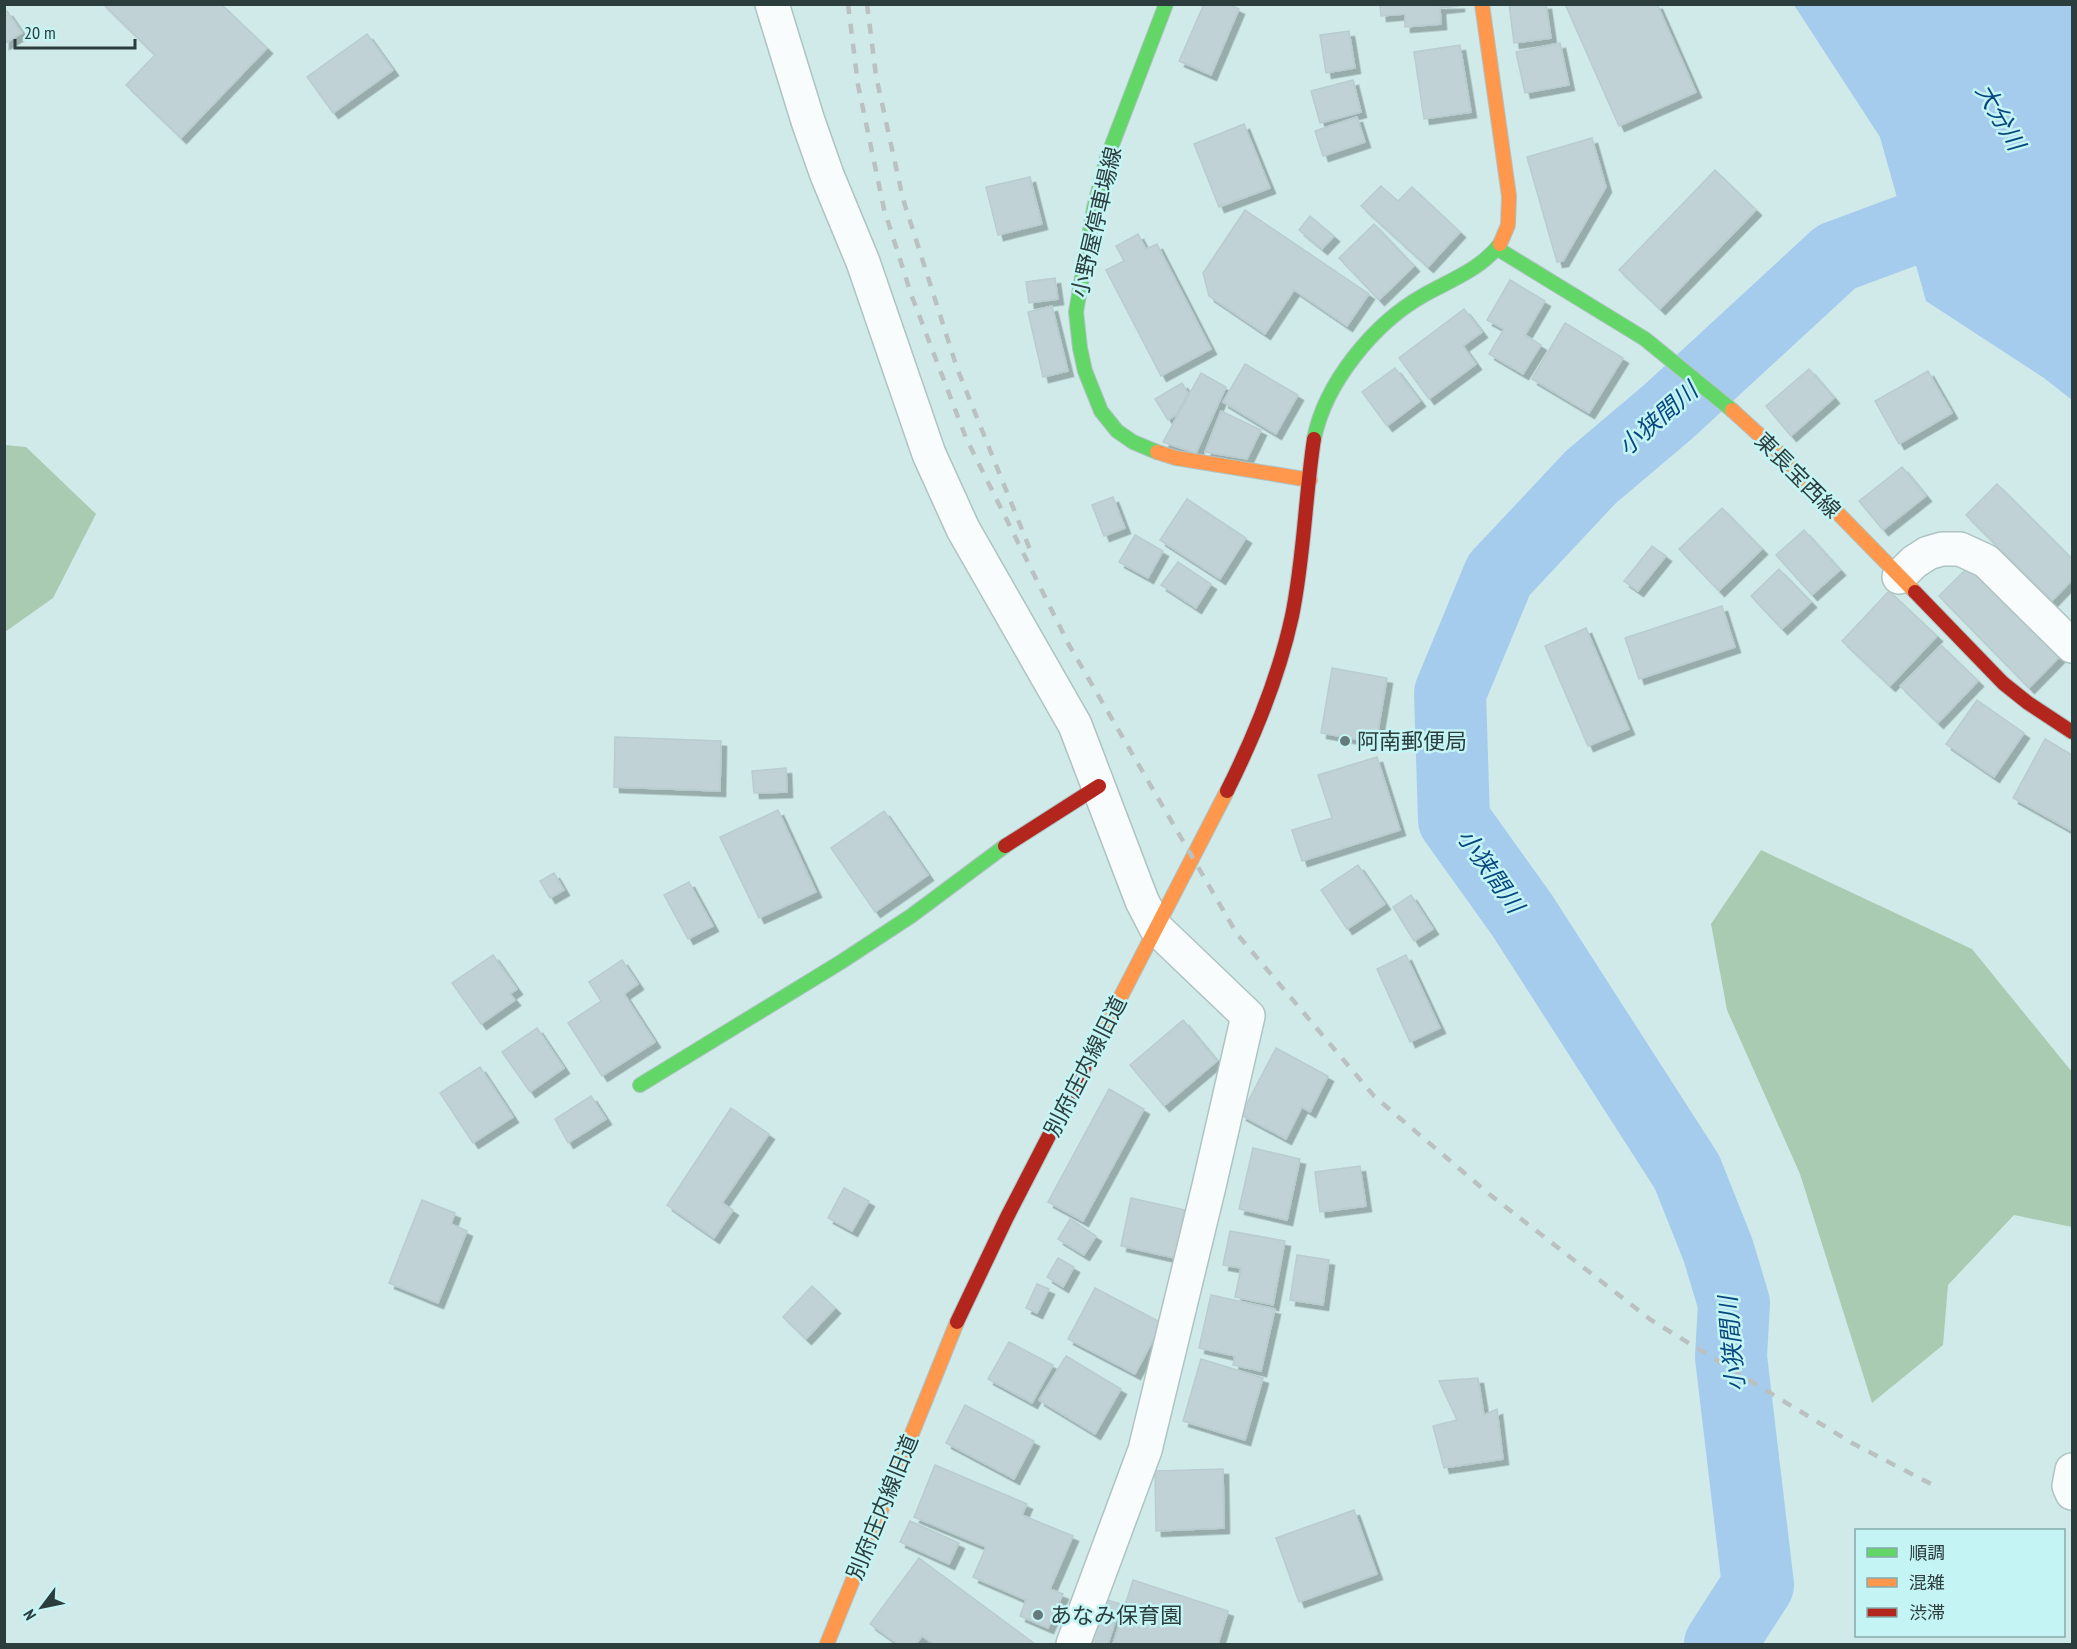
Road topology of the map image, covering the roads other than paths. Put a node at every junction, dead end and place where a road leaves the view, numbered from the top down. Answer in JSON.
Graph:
{"nodes":[{"id":1,"x":772,"y":4,"type":"edge"},
{"id":2,"x":1166,"y":4,"type":"edge"},
{"id":3,"x":1482,"y":4,"type":"edge"},
{"id":4,"x":1498,"y":249,"type":"junction"},
{"id":5,"x":1310,"y":480,"type":"junction"},
{"id":6,"x":1899,"y":577,"type":"junction"},
{"id":7,"x":2073,"y":646,"type":"edge"},
{"id":8,"x":2073,"y":732,"type":"edge"},
{"id":9,"x":1100,"y":786,"type":"junction"},
{"id":10,"x":1156,"y":928,"type":"junction"},
{"id":11,"x":640,"y":1085,"type":"dead end"},
{"id":12,"x":2073,"y":1470,"type":"edge"},
{"id":13,"x":2073,"y":1493,"type":"edge"},
{"id":14,"x":827,"y":1644,"type":"edge"},
{"id":15,"x":1072,"y":1644,"type":"edge"}],
"edges":[{"from":1,"to":9,"type":"street"},
{"from":2,"to":5,"type":"main road","name":"小野屋停車場線"},
{"from":3,"to":4,"type":"main road"},
{"from":4,"to":5,"type":"main road"},
{"from":4,"to":6,"type":"main road","name":"東長宝西線"},
{"from":5,"to":10,"type":"main road","name":"別府庄内線旧道"},
{"from":6,"to":7,"type":"street"},
{"from":6,"to":8,"type":"main road","name":"東長宝西線"},
{"from":9,"to":10,"type":"street"},
{"from":9,"to":11,"type":"main road"},
{"from":10,"to":14,"type":"main road","name":"別府庄内線旧道"},
{"from":10,"to":15,"type":"street"},
{"from":12,"to":13,"type":"street"}]}
